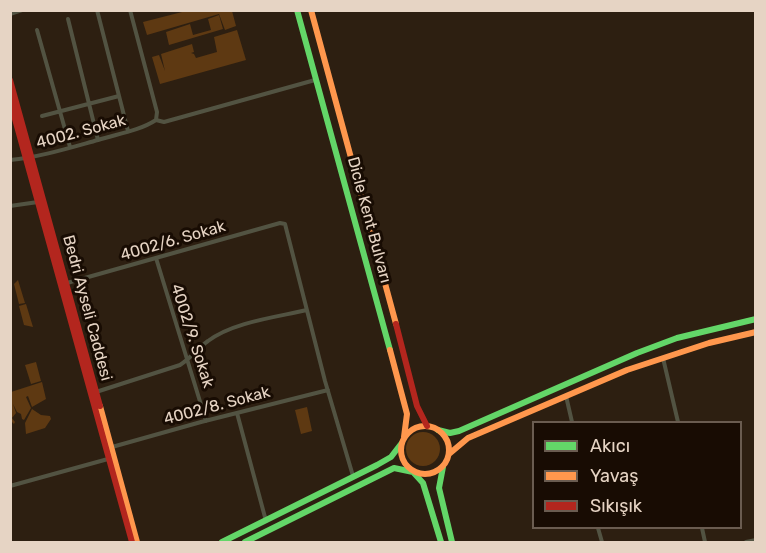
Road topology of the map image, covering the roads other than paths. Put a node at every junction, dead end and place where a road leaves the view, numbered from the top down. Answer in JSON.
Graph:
{"nodes":[{"id":1,"x":22,"y":10,"type":"edge"},
{"id":2,"x":97,"y":10,"type":"edge"},
{"id":3,"x":130,"y":10,"type":"edge"},
{"id":4,"x":297,"y":10,"type":"edge"},
{"id":5,"x":310,"y":10,"type":"edge"},
{"id":6,"x":10,"y":14,"type":"edge"},
{"id":7,"x":68,"y":19,"type":"dead end"},
{"id":8,"x":37,"y":30,"type":"dead end"},
{"id":9,"x":10,"y":80,"type":"edge"},
{"id":10,"x":315,"y":80,"type":"junction"},
{"id":11,"x":119,"y":96,"type":"junction"},
{"id":12,"x":10,"y":101,"type":"edge"},
{"id":13,"x":89,"y":103,"type":"junction"},
{"id":14,"x":60,"y":111,"type":"junction"},
{"id":15,"x":42,"y":116,"type":"dead end"},
{"id":16,"x":156,"y":120,"type":"junction"},
{"id":17,"x":128,"y":131,"type":"junction"},
{"id":18,"x":98,"y":140,"type":"junction"},
{"id":19,"x":70,"y":147,"type":"junction"},
{"id":20,"x":30,"y":158,"type":"junction"},
{"id":21,"x":10,"y":160,"type":"edge"},
{"id":22,"x":39,"y":202,"type":"junction"},
{"id":23,"x":10,"y":206,"type":"edge"},
{"id":24,"x":156,"y":258,"type":"junction"},
{"id":25,"x":67,"y":283,"type":"junction"},
{"id":26,"x":307,"y":310,"type":"junction"},
{"id":27,"x":756,"y":319,"type":"edge"},
{"id":28,"x":756,"y":332,"type":"edge"},
{"id":29,"x":663,"y":358,"type":"junction"},
{"id":30,"x":188,"y":361,"type":"junction"},
{"id":31,"x":328,"y":390,"type":"junction"},
{"id":32,"x":96,"y":392,"type":"junction"},
{"id":33,"x":566,"y":396,"type":"junction"},
{"id":34,"x":237,"y":413,"type":"junction"},
{"id":35,"x":206,"y":421,"type":"junction"},
{"id":36,"x":572,"y":421,"type":"edge"},
{"id":37,"x":678,"y":421,"type":"edge"},
{"id":38,"x":427,"y":426,"type":"junction"},
{"id":39,"x":438,"y":430,"type":"junction"},
{"id":40,"x":404,"y":437,"type":"junction"},
{"id":41,"x":401,"y":444,"type":"junction"},
{"id":42,"x":111,"y":447,"type":"junction"},
{"id":43,"x":449,"y":454,"type":"junction"},
{"id":44,"x":108,"y":459,"type":"junction"},
{"id":45,"x":443,"y":467,"type":"junction"},
{"id":46,"x":413,"y":472,"type":"junction"},
{"id":47,"x":354,"y":478,"type":"junction"},
{"id":48,"x":10,"y":486,"type":"edge"},
{"id":49,"x":266,"y":521,"type":"junction"},
{"id":50,"x":756,"y":540,"type":"edge"},
{"id":51,"x":132,"y":543,"type":"edge"},
{"id":52,"x":138,"y":543,"type":"edge"},
{"id":53,"x":222,"y":543,"type":"edge"},
{"id":54,"x":245,"y":543,"type":"edge"},
{"id":55,"x":441,"y":543,"type":"edge"},
{"id":56,"x":452,"y":543,"type":"edge"},
{"id":57,"x":746,"y":543,"type":"edge"}],
"edges":[{"from":1,"to":6,"type":"street"},
{"from":2,"to":11,"type":"street"},
{"from":3,"to":16,"type":"street"},
{"from":4,"to":10,"type":"main road","name":"Dicle Kent Bulvarı"},
{"from":5,"to":38,"type":"main road","name":"Dicle Kent Bulvarı"},
{"from":7,"to":13,"type":"street"},
{"from":8,"to":14,"type":"street"},
{"from":9,"to":20,"type":"main road","name":"Bedri Ayseli Caddesi"},
{"from":10,"to":16,"type":"street","name":"4002. Sokak"},
{"from":10,"to":40,"type":"main road","name":"Dicle Kent Bulvarı"},
{"from":11,"to":13,"type":"street"},
{"from":11,"to":17,"type":"street"},
{"from":12,"to":20,"type":"main road","name":"Bedri Ayseli Caddesi"},
{"from":13,"to":14,"type":"street"},
{"from":13,"to":18,"type":"street"},
{"from":14,"to":15,"type":"street"},
{"from":14,"to":19,"type":"street"},
{"from":16,"to":17,"type":"street","name":"4002. Sokak"},
{"from":17,"to":18,"type":"street","name":"4002. Sokak"},
{"from":18,"to":19,"type":"street","name":"4002. Sokak"},
{"from":19,"to":20,"type":"street","name":"4002. Sokak"},
{"from":20,"to":21,"type":"street","name":"4002. Sokak"},
{"from":20,"to":22,"type":"main road","name":"Bedri Ayseli Caddesi"},
{"from":20,"to":25,"type":"main road","name":"Bedri Ayseli Caddesi"},
{"from":22,"to":23,"type":"street"},
{"from":22,"to":44,"type":"main road","name":"Bedri Ayseli Caddesi"},
{"from":24,"to":25,"type":"street","name":"4002/6. Sokak"},
{"from":24,"to":26,"type":"street","name":"4002/6. Sokak"},
{"from":24,"to":30,"type":"street","name":"4002/9. Sokak"},
{"from":25,"to":32,"type":"main road","name":"Bedri Ayseli Caddesi"},
{"from":26,"to":30,"type":"street"},
{"from":26,"to":31,"type":"street"},
{"from":27,"to":39,"type":"main road"},
{"from":28,"to":29,"type":"main road"},
{"from":29,"to":33,"type":"main road"},
{"from":29,"to":37,"type":"street"},
{"from":30,"to":32,"type":"street"},
{"from":30,"to":35,"type":"street","name":"4002/9. Sokak"},
{"from":31,"to":34,"type":"street","name":"4002/8. Sokak"},
{"from":31,"to":47,"type":"street"},
{"from":32,"to":42,"type":"main road","name":"Bedri Ayseli Caddesi"},
{"from":33,"to":36,"type":"street"},
{"from":33,"to":43,"type":"main road"},
{"from":34,"to":35,"type":"street","name":"4002/8. Sokak"},
{"from":34,"to":49,"type":"street"},
{"from":35,"to":42,"type":"street","name":"4002/8. Sokak"},
{"from":38,"to":39,"type":"main road"},
{"from":38,"to":40,"type":"main road"},
{"from":39,"to":43,"type":"main road"},
{"from":40,"to":41,"type":"main road"},
{"from":41,"to":46,"type":"main road"},
{"from":41,"to":47,"type":"main road"},
{"from":42,"to":52,"type":"main road","name":"Bedri Ayseli Caddesi"},
{"from":43,"to":45,"type":"main road"},
{"from":44,"to":48,"type":"street"},
{"from":44,"to":51,"type":"main road","name":"Bedri Ayseli Caddesi"},
{"from":45,"to":46,"type":"main road"},
{"from":45,"to":56,"type":"main road"},
{"from":46,"to":54,"type":"main road"},
{"from":46,"to":55,"type":"main road"},
{"from":47,"to":49,"type":"main road"},
{"from":49,"to":53,"type":"main road"},
{"from":50,"to":57,"type":"street"}]}
